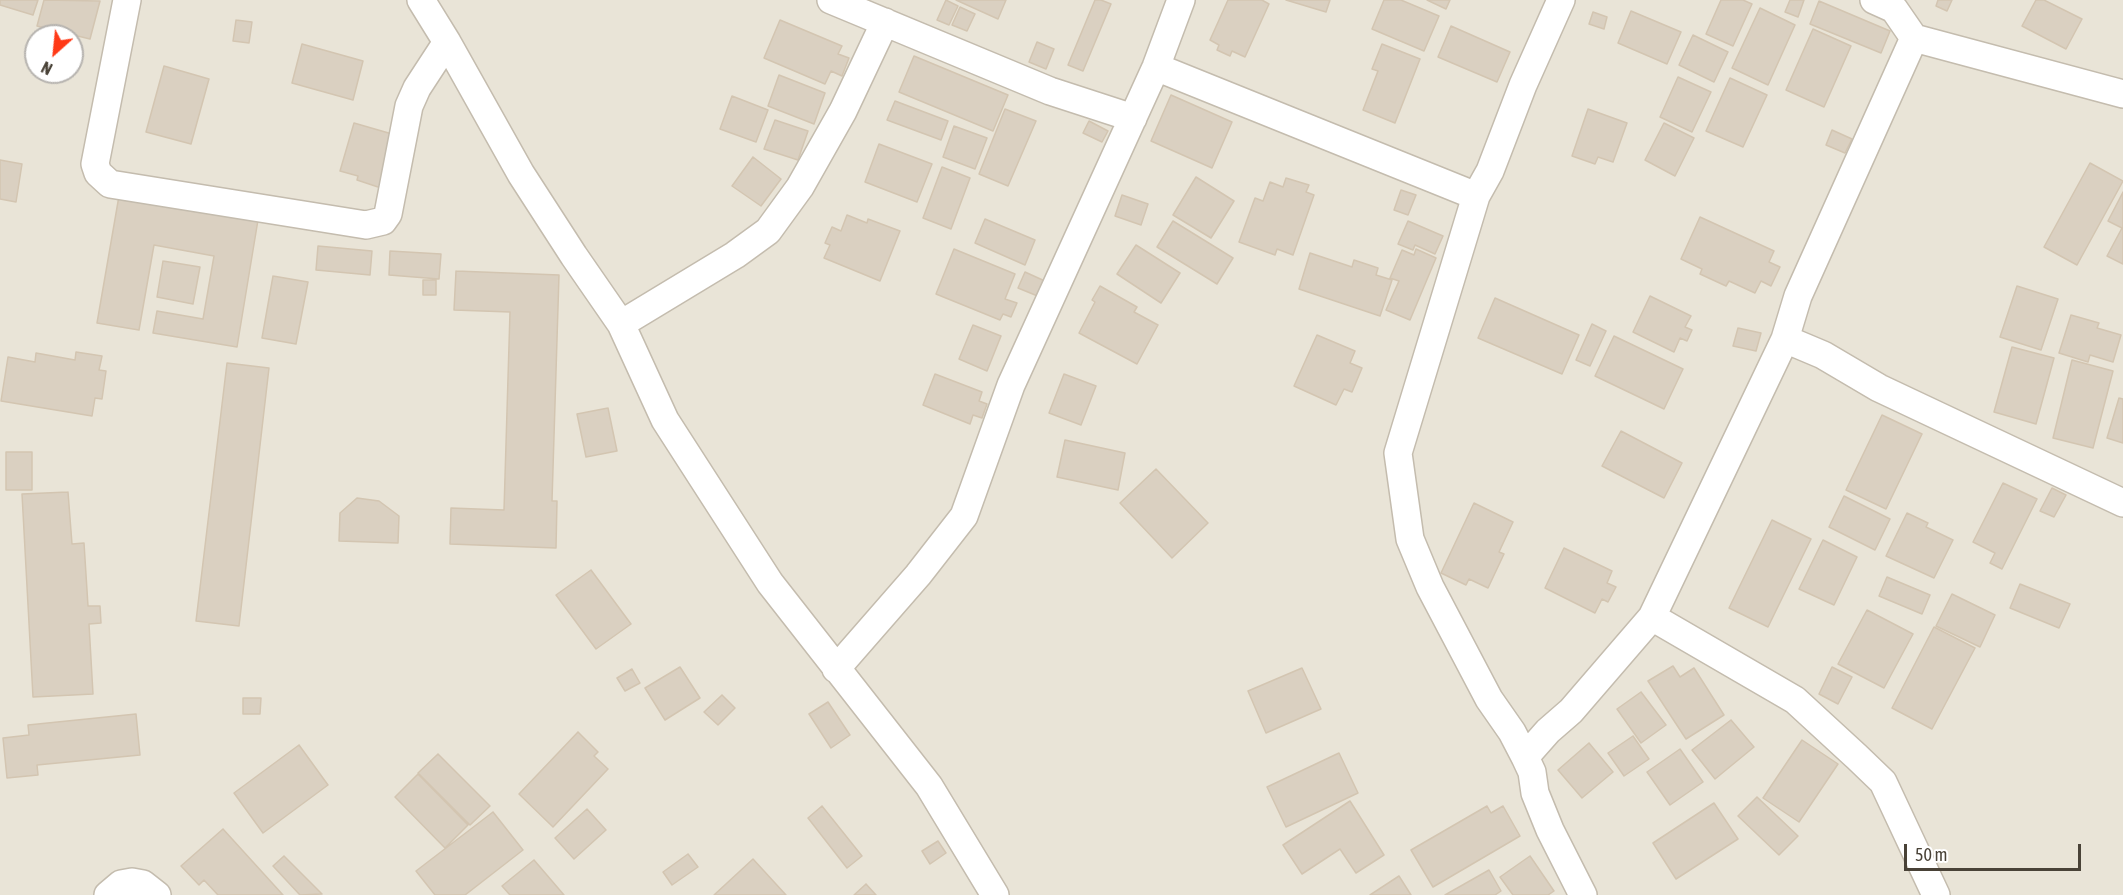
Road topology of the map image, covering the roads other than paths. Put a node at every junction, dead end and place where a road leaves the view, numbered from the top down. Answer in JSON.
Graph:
{"nodes":[{"id":1,"x":127,"y":0,"type":"edge"},
{"id":2,"x":421,"y":0,"type":"edge"},
{"id":3,"x":831,"y":0,"type":"edge"},
{"id":4,"x":1181,"y":0,"type":"edge"},
{"id":5,"x":1561,"y":0,"type":"edge"},
{"id":6,"x":1874,"y":0,"type":"edge"},
{"id":7,"x":885,"y":22,"type":"junction"},
{"id":8,"x":1914,"y":38,"type":"junction"},
{"id":9,"x":447,"y":42,"type":"junction"},
{"id":10,"x":1156,"y":67,"type":"junction"},
{"id":11,"x":2123,"y":94,"type":"edge"},
{"id":12,"x":1133,"y":118,"type":"junction"},
{"id":13,"x":1476,"y":196,"type":"junction"},
{"id":14,"x":621,"y":324,"type":"junction"},
{"id":15,"x":1785,"y":339,"type":"junction"},
{"id":16,"x":2123,"y":503,"type":"edge"},
{"id":17,"x":1652,"y":617,"type":"junction"},
{"id":18,"x":836,"y":669,"type":"junction"},
{"id":19,"x":1525,"y":756,"type":"junction"},
{"id":20,"x":108,"y":895,"type":"edge"},
{"id":21,"x":157,"y":895,"type":"edge"},
{"id":22,"x":995,"y":895,"type":"edge"},
{"id":23,"x":1584,"y":895,"type":"edge"},
{"id":24,"x":1936,"y":895,"type":"edge"}],
"edges":[{"from":1,"to":9,"type":"street"},
{"from":2,"to":9,"type":"street"},
{"from":3,"to":7,"type":"street"},
{"from":4,"to":10,"type":"street"},
{"from":5,"to":13,"type":"street"},
{"from":6,"to":8,"type":"street"},
{"from":7,"to":12,"type":"street"},
{"from":7,"to":14,"type":"street"},
{"from":8,"to":11,"type":"street"},
{"from":8,"to":15,"type":"street"},
{"from":9,"to":14,"type":"street"},
{"from":10,"to":12,"type":"street"},
{"from":10,"to":13,"type":"street"},
{"from":12,"to":18,"type":"street"},
{"from":13,"to":19,"type":"street"},
{"from":14,"to":18,"type":"street"},
{"from":15,"to":16,"type":"street"},
{"from":15,"to":17,"type":"street"},
{"from":17,"to":19,"type":"street"},
{"from":17,"to":24,"type":"street"},
{"from":18,"to":22,"type":"street"},
{"from":19,"to":23,"type":"street"},
{"from":20,"to":21,"type":"street"}]}
